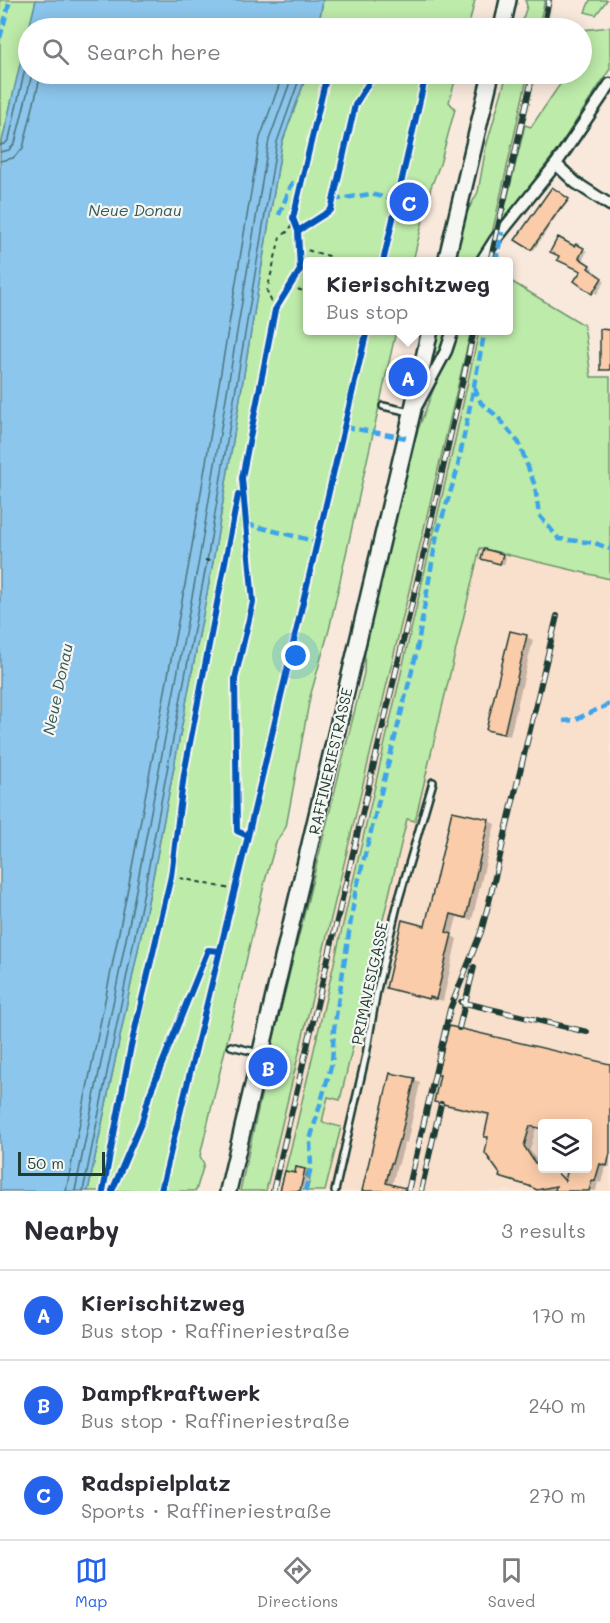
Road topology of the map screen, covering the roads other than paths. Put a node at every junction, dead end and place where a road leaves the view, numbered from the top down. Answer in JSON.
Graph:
{"nodes":[{"id":1,"x":508,"y":0,"type":"edge"},
{"id":2,"x":504,"y":18,"type":"edge"},
{"id":3,"x":489,"y":84,"type":"edge"},
{"id":4,"x":610,"y":84,"type":"edge"},
{"id":5,"x":556,"y":164,"type":"junction"},
{"id":6,"x":610,"y":205,"type":"edge"},
{"id":7,"x":447,"y":257,"type":"edge"},
{"id":8,"x":484,"y":257,"type":"edge"},
{"id":9,"x":429,"y":335,"type":"edge"},
{"id":10,"x":451,"y":335,"type":"edge"},
{"id":11,"x":383,"y":406,"type":"dead end"},
{"id":12,"x":412,"y":413,"type":"junction"},
{"id":13,"x":432,"y":782,"type":"dead end"},
{"id":14,"x":231,"y":1046,"type":"dead end"},
{"id":15,"x":261,"y":1053,"type":"junction"},
{"id":16,"x":228,"y":1191,"type":"edge"},
{"id":17,"x":335,"y":1191,"type":"edge"}],
"edges":[{"from":1,"to":2,"type":"main road"},
{"from":3,"to":7,"type":"main road"},
{"from":4,"to":5,"type":"street"},
{"from":5,"to":6,"type":"street"},
{"from":5,"to":8,"type":"street"},
{"from":9,"to":12,"type":"main road","name":"RAFFINERIESTRASSE"},
{"from":10,"to":12,"type":"street"},
{"from":11,"to":12,"type":"lane"},
{"from":12,"to":15,"type":"main road","name":"RAFFINERIESTRASSE"},
{"from":13,"to":17,"type":"lane","name":"PRIMAVESIGASSE"},
{"from":14,"to":15,"type":"lane"},
{"from":15,"to":16,"type":"main road","name":"RAFFINERIESTRASSE"}]}
